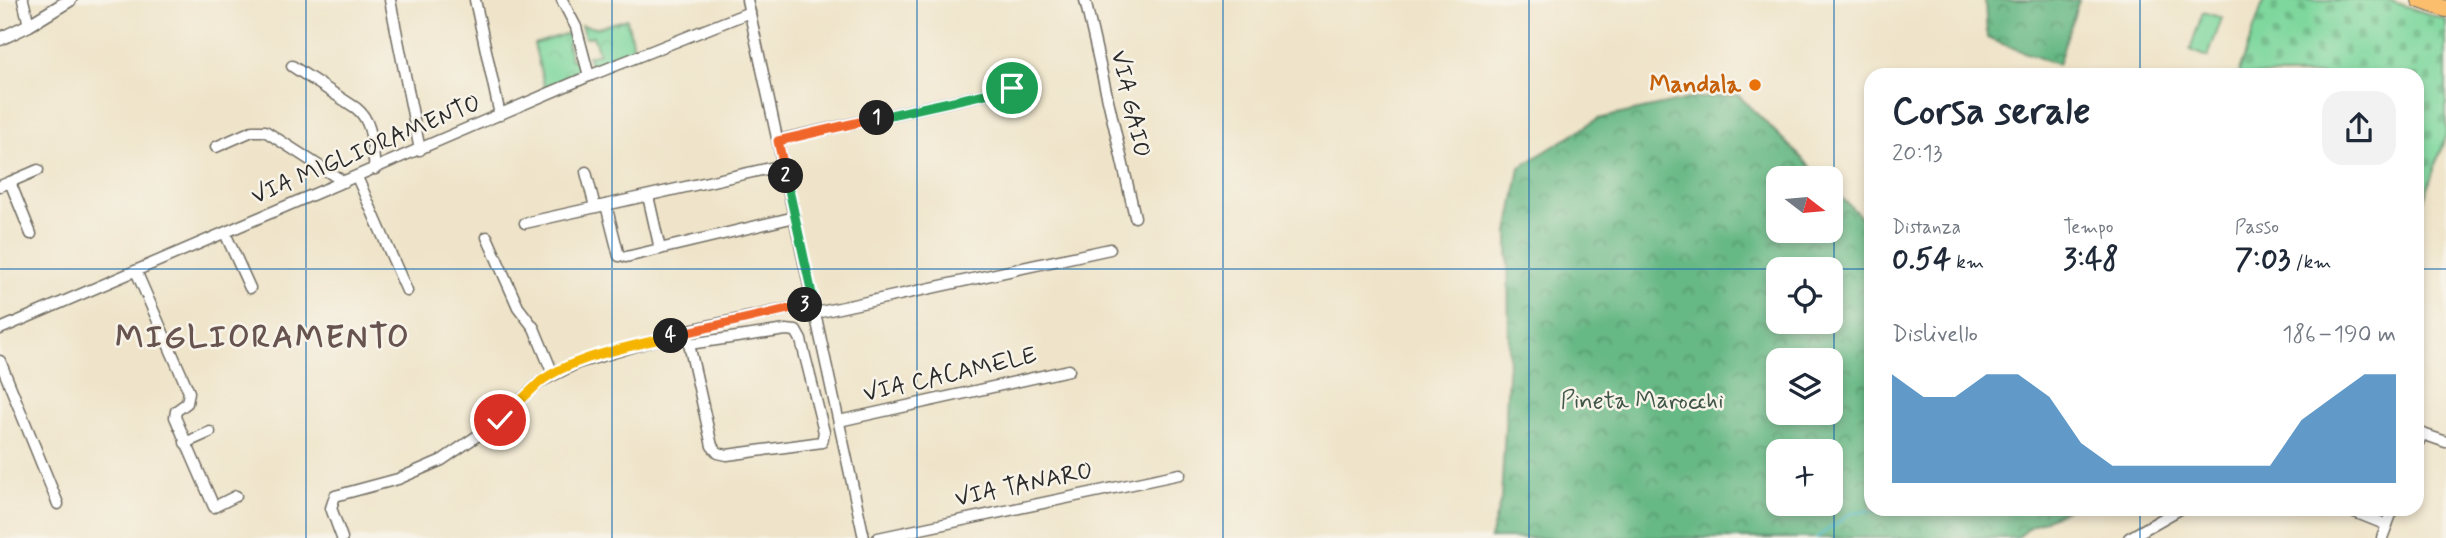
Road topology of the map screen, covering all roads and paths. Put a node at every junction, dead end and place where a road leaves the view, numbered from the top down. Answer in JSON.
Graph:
{"nodes":[{"id":1,"x":23,"y":0,"type":"edge"},
{"id":2,"x":69,"y":0,"type":"edge"},
{"id":3,"x":390,"y":0,"type":"edge"},
{"id":4,"x":475,"y":0,"type":"edge"},
{"id":5,"x":562,"y":0,"type":"edge"},
{"id":6,"x":747,"y":0,"type":"edge"},
{"id":7,"x":1084,"y":0,"type":"edge"},
{"id":8,"x":2420,"y":0,"type":"edge"},
{"id":9,"x":2446,"y":9,"type":"edge"},
{"id":10,"x":750,"y":12,"type":"junction"},
{"id":11,"x":29,"y":25,"type":"junction"},
{"id":12,"x":0,"y":39,"type":"edge"},
{"id":13,"x":292,"y":66,"type":"dead end"},
{"id":14,"x":589,"y":76,"type":"junction"},
{"id":15,"x":1012,"y":88,"type":"dead end"},
{"id":16,"x":500,"y":115,"type":"junction"},
{"id":17,"x":778,"y":141,"type":"junction"},
{"id":18,"x":216,"y":147,"type":"dead end"},
{"id":19,"x":420,"y":150,"type":"junction"},
{"id":20,"x":784,"y":165,"type":"junction"},
{"id":21,"x":375,"y":169,"type":"junction"},
{"id":22,"x":38,"y":170,"type":"dead end"},
{"id":23,"x":586,"y":172,"type":"dead end"},
{"id":24,"x":357,"y":177,"type":"junction"},
{"id":25,"x":344,"y":183,"type":"junction"},
{"id":26,"x":5,"y":184,"type":"edge"},
{"id":27,"x":648,"y":195,"type":"junction"},
{"id":28,"x":601,"y":206,"type":"junction"},
{"id":29,"x":795,"y":217,"type":"junction"},
{"id":30,"x":1135,"y":217,"type":"dead end"},
{"id":31,"x":525,"y":223,"type":"dead end"},
{"id":32,"x":225,"y":233,"type":"junction"},
{"id":33,"x":32,"y":234,"type":"dead end"},
{"id":34,"x":487,"y":237,"type":"dead end"},
{"id":35,"x":660,"y":248,"type":"junction"},
{"id":36,"x":1110,"y":249,"type":"dead end"},
{"id":37,"x":136,"y":271,"type":"junction"},
{"id":38,"x":250,"y":288,"type":"dead end"},
{"id":39,"x":407,"y":291,"type":"dead end"},
{"id":40,"x":815,"y":308,"type":"junction"},
{"id":41,"x":0,"y":329,"type":"edge"},
{"id":42,"x":686,"y":331,"type":"junction"},
{"id":43,"x":689,"y":344,"type":"junction"},
{"id":44,"x":0,"y":361,"type":"edge"},
{"id":45,"x":1069,"y":370,"type":"dead end"},
{"id":46,"x":553,"y":374,"type":"junction"},
{"id":47,"x":839,"y":421,"type":"junction"},
{"id":48,"x":210,"y":432,"type":"dead end"},
{"id":49,"x":2424,"y":435,"type":"edge"},
{"id":50,"x":2446,"y":442,"type":"edge"},
{"id":51,"x":186,"y":443,"type":"junction"},
{"id":52,"x":1180,"y":474,"type":"dead end"},
{"id":53,"x":236,"y":496,"type":"dead end"},
{"id":54,"x":58,"y":503,"type":"dead end"},
{"id":55,"x":2168,"y":516,"type":"edge"},
{"id":56,"x":2364,"y":516,"type":"edge"},
{"id":57,"x":2390,"y":516,"type":"edge"},
{"id":58,"x":2387,"y":525,"type":"junction"},
{"id":59,"x":342,"y":538,"type":"edge"},
{"id":60,"x":864,"y":538,"type":"edge"},
{"id":61,"x":878,"y":538,"type":"edge"},
{"id":62,"x":2129,"y":538,"type":"edge"},
{"id":63,"x":2382,"y":538,"type":"edge"}],
"edges":[{"from":1,"to":11,"type":"street"},
{"from":2,"to":11,"type":"street"},
{"from":3,"to":19,"type":"street"},
{"from":4,"to":16,"type":"street"},
{"from":5,"to":14,"type":"street"},
{"from":6,"to":10,"type":"street"},
{"from":7,"to":30,"type":"street","name":"VIA GAIO"},
{"from":8,"to":9,"type":"main road"},
{"from":10,"to":14,"type":"street","name":"VIA MIGLIORAMENTO"},
{"from":10,"to":17,"type":"street"},
{"from":11,"to":12,"type":"street"},
{"from":13,"to":21,"type":"street"},
{"from":14,"to":16,"type":"street","name":"VIA MIGLIORAMENTO"},
{"from":15,"to":17,"type":"street"},
{"from":16,"to":19,"type":"street","name":"VIA MIGLIORAMENTO"},
{"from":17,"to":20,"type":"street"},
{"from":18,"to":25,"type":"street"},
{"from":19,"to":21,"type":"street","name":"VIA MIGLIORAMENTO"},
{"from":20,"to":27,"type":"street"},
{"from":20,"to":29,"type":"street"},
{"from":21,"to":24,"type":"street","name":"VIA MIGLIORAMENTO"},
{"from":22,"to":26,"type":"street"},
{"from":23,"to":28,"type":"street"},
{"from":24,"to":25,"type":"street","name":"VIA MIGLIORAMENTO"},
{"from":24,"to":39,"type":"street"},
{"from":25,"to":32,"type":"street","name":"VIA MIGLIORAMENTO"},
{"from":26,"to":33,"type":"street"},
{"from":27,"to":28,"type":"street"},
{"from":27,"to":35,"type":"street"},
{"from":28,"to":31,"type":"street"},
{"from":28,"to":35,"type":"street"},
{"from":29,"to":35,"type":"street"},
{"from":29,"to":40,"type":"street"},
{"from":32,"to":37,"type":"street","name":"VIA MIGLIORAMENTO"},
{"from":32,"to":38,"type":"street"},
{"from":34,"to":46,"type":"street"},
{"from":36,"to":40,"type":"street"},
{"from":37,"to":41,"type":"street","name":"VIA MIGLIORAMENTO"},
{"from":37,"to":51,"type":"street"},
{"from":40,"to":42,"type":"street"},
{"from":40,"to":47,"type":"street"},
{"from":42,"to":43,"type":"street"},
{"from":42,"to":46,"type":"street"},
{"from":43,"to":43,"type":"street"},
{"from":44,"to":54,"type":"street"},
{"from":45,"to":47,"type":"street","name":"VIA CACAMELE"},
{"from":46,"to":59,"type":"street"},
{"from":47,"to":60,"type":"street"},
{"from":48,"to":51,"type":"street"},
{"from":49,"to":50,"type":"street"},
{"from":51,"to":53,"type":"street"},
{"from":52,"to":61,"type":"street","name":"VIA TANARO"},
{"from":55,"to":62,"type":"street"},
{"from":56,"to":58,"type":"street"},
{"from":57,"to":58,"type":"street"},
{"from":58,"to":63,"type":"street"}]}
